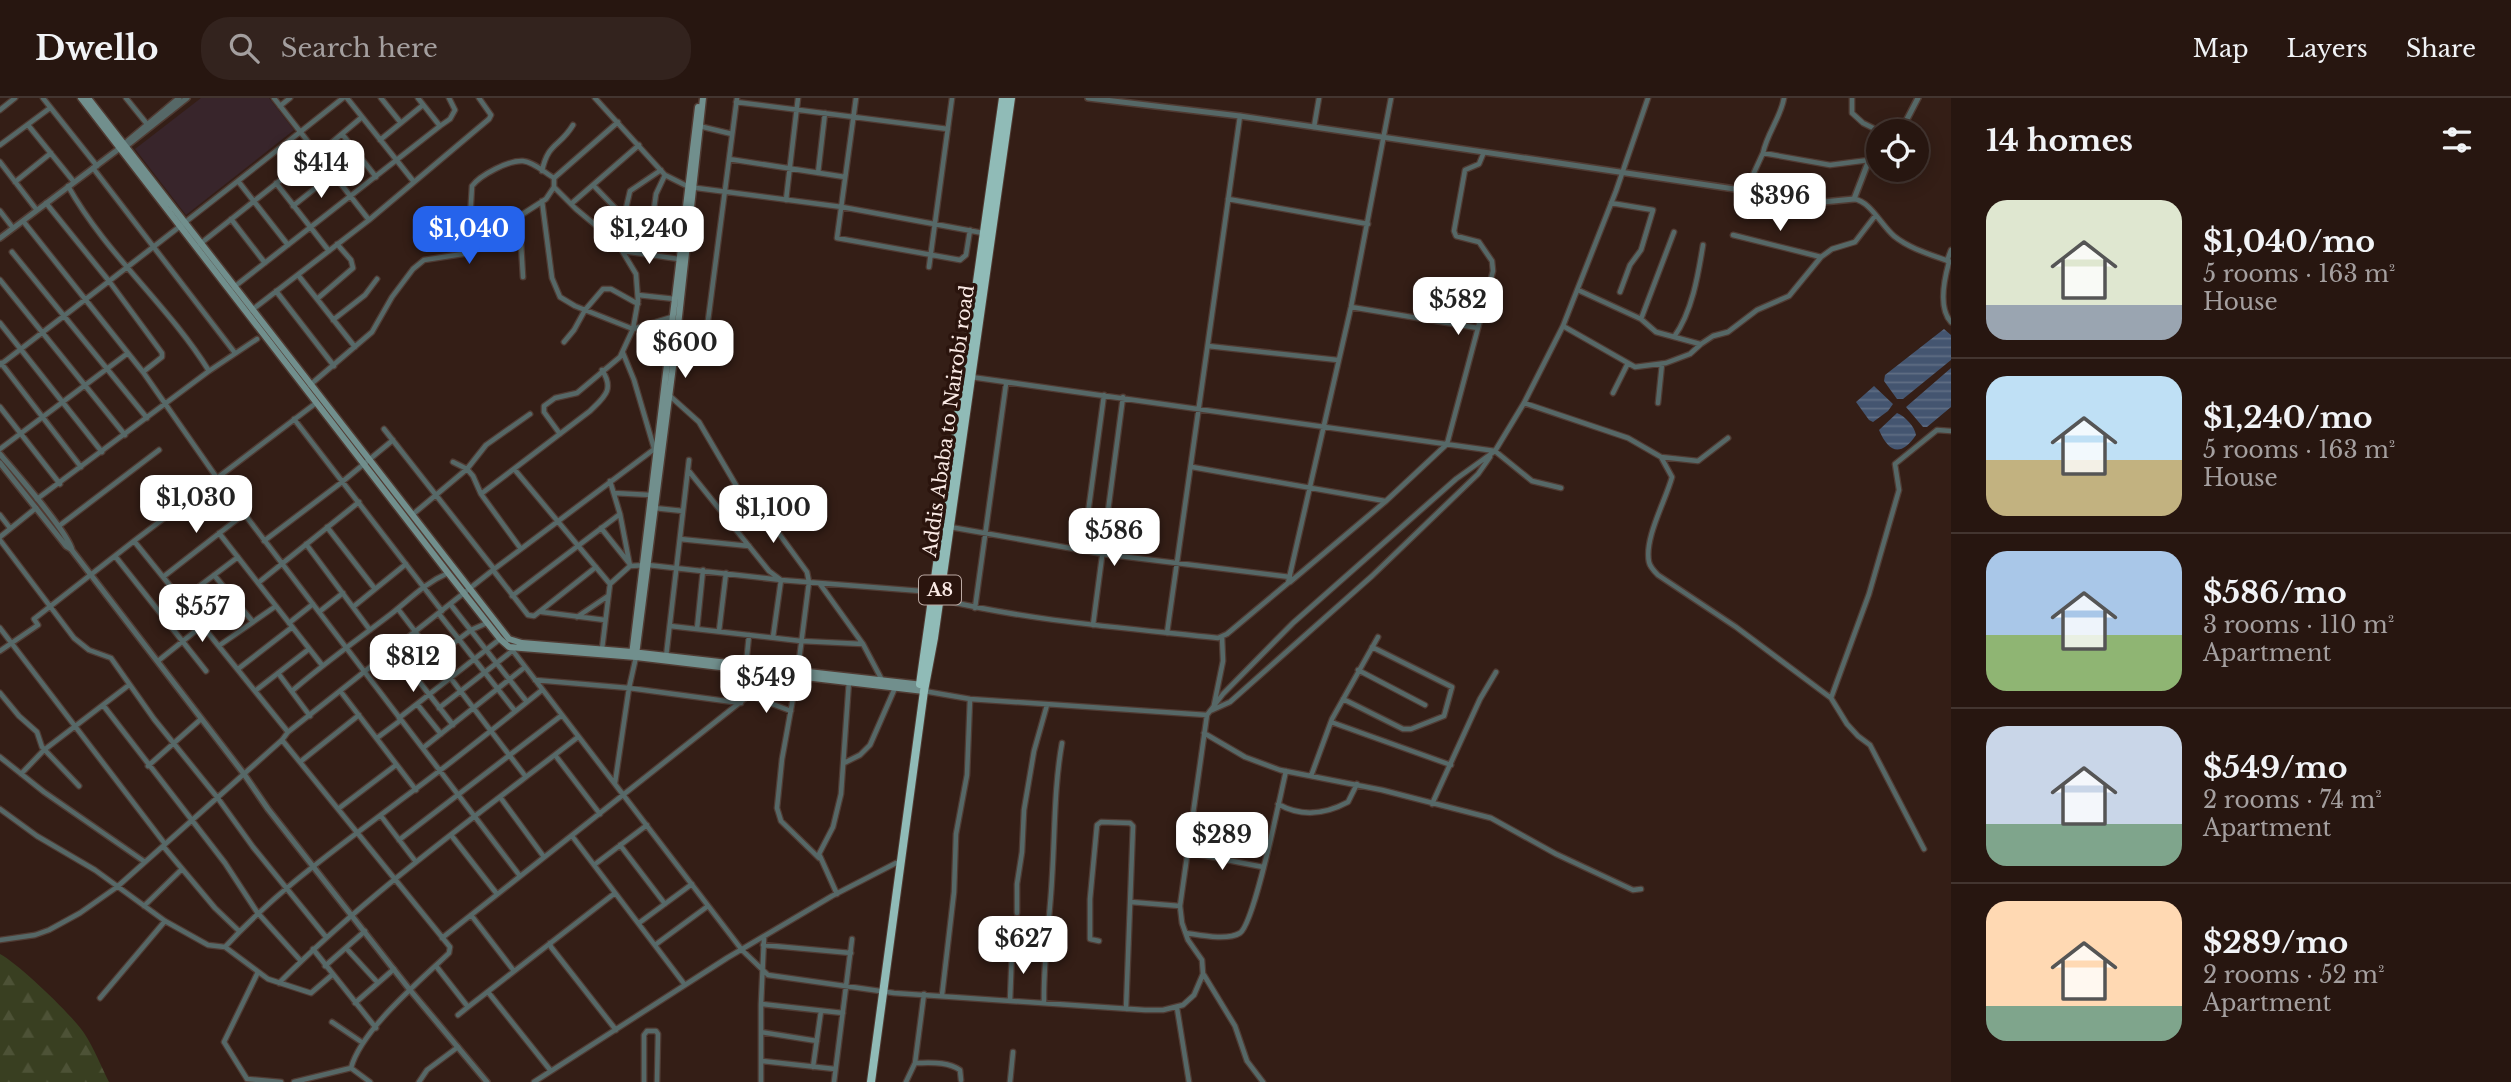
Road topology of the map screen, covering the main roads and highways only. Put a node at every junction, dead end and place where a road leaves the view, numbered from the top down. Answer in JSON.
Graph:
{"nodes":[{"id":1,"x":81,"y":98,"type":"edge"},
{"id":2,"x":88,"y":98,"type":"edge"},
{"id":3,"x":701,"y":98,"type":"edge"},
{"id":4,"x":1003,"y":98,"type":"edge"},
{"id":5,"x":1011,"y":98,"type":"edge"},
{"id":6,"x":121,"y":147,"type":"junction"},
{"id":7,"x":691,"y":187,"type":"junction"},
{"id":8,"x":967,"y":377,"type":"junction"},
{"id":9,"x":309,"y":386,"type":"junction"},
{"id":10,"x":367,"y":462,"type":"junction"},
{"id":11,"x":652,"y":508,"type":"junction"},
{"id":12,"x":946,"y":526,"type":"junction"},
{"id":13,"x":467,"y":591,"type":"junction"},
{"id":14,"x":634,"y":656,"type":"junction"},
{"id":15,"x":745,"y":668,"type":"junction"},
{"id":16,"x":798,"y":674,"type":"junction"},
{"id":17,"x":849,"y":680,"type":"junction"},
{"id":18,"x":922,"y":688,"type":"junction"},
{"id":19,"x":881,"y":991,"type":"junction"},
{"id":20,"x":869,"y":1082,"type":"edge"}],
"edges":[{"from":1,"to":6,"type":"main road"},
{"from":2,"to":6,"type":"main road"},
{"from":3,"to":7,"type":"main road"},
{"from":4,"to":8,"type":"highway","name":"Addis Ababa to Nairobi road","number":"A8"},
{"from":5,"to":8,"type":"highway","name":"Addis Ababa to Nairobi road","number":"A8"},
{"from":6,"to":9,"type":"main road"},
{"from":7,"to":11,"type":"main road"},
{"from":7,"to":11,"type":"main road"},
{"from":8,"to":12,"type":"highway","name":"Addis Ababa to Nairobi road","number":"A8"},
{"from":9,"to":10,"type":"main road"},
{"from":9,"to":10,"type":"main road"},
{"from":10,"to":13,"type":"main road"},
{"from":10,"to":13,"type":"main road"},
{"from":11,"to":14,"type":"main road"},
{"from":12,"to":18,"type":"highway","name":"Addis Ababa to Nairobi road","number":"A8"},
{"from":12,"to":18,"type":"highway","name":"Addis Ababa to Nairobi road","number":"A8"},
{"from":13,"to":14,"type":"main road"},
{"from":13,"to":14,"type":"main road"},
{"from":14,"to":15,"type":"main road"},
{"from":15,"to":16,"type":"main road"},
{"from":15,"to":16,"type":"main road"},
{"from":16,"to":17,"type":"main road"},
{"from":17,"to":18,"type":"main road"},
{"from":17,"to":18,"type":"main road"},
{"from":18,"to":19,"type":"highway","name":"Addis Ababa to Nairobi road","number":"A8"},
{"from":18,"to":19,"type":"highway","name":"Addis Ababa to Nairobi road","number":"A8"},
{"from":19,"to":20,"type":"highway","name":"Addis Ababa to Nairobi road","number":"A8"}]}
